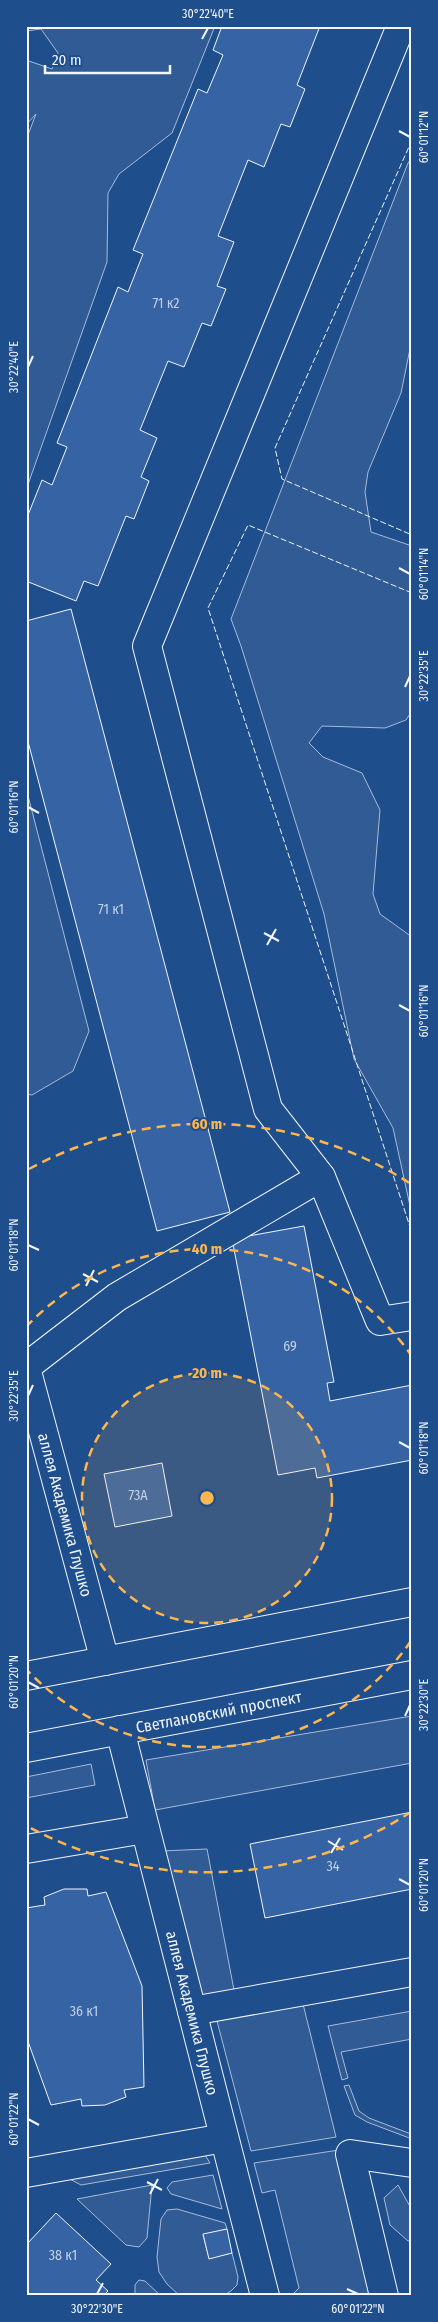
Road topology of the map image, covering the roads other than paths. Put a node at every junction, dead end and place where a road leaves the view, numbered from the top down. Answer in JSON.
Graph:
{"nodes":[{"id":1,"x":401,"y":26,"type":"edge"},
{"id":2,"x":321,"y":1177,"type":"junction"},
{"id":3,"x":412,"y":1316,"type":"edge"},
{"id":4,"x":26,"y":1368,"type":"edge"},
{"id":5,"x":412,"y":1602,"type":"edge"},
{"id":6,"x":105,"y":1661,"type":"junction"},
{"id":7,"x":412,"y":1675,"type":"edge"},
{"id":8,"x":26,"y":1676,"type":"edge"},
{"id":9,"x":120,"y":1730,"type":"junction"},
{"id":10,"x":26,"y":1748,"type":"edge"},
{"id":11,"x":145,"y":1829,"type":"junction"},
{"id":12,"x":26,"y":1849,"type":"edge"},
{"id":13,"x":412,"y":1972,"type":"edge"},
{"id":14,"x":192,"y":2011,"type":"junction"},
{"id":15,"x":224,"y":2138,"type":"junction"},
{"id":16,"x":412,"y":2163,"type":"edge"},
{"id":17,"x":26,"y":2173,"type":"edge"},
{"id":18,"x":264,"y":2296,"type":"edge"},
{"id":19,"x":384,"y":2296,"type":"edge"}],
"edges":[{"from":1,"to":2,"type":"street"},
{"from":2,"to":3,"type":"street"},
{"from":2,"to":4,"type":"street"},
{"from":4,"to":6,"type":"street","name":"аллея Академика Глушко"},
{"from":5,"to":6,"type":"street"},
{"from":6,"to":8,"type":"street"},
{"from":7,"to":9,"type":"street","name":"Светлановский проспект"},
{"from":9,"to":10,"type":"street","name":"Светлановский проспект"},
{"from":9,"to":11,"type":"street","name":"аллея Академика Глушко"},
{"from":11,"to":12,"type":"street"},
{"from":11,"to":14,"type":"street","name":"аллея Академика Глушко"},
{"from":13,"to":14,"type":"street"},
{"from":14,"to":15,"type":"street","name":"аллея Академика Глушко"},
{"from":15,"to":17,"type":"street"},
{"from":15,"to":18,"type":"street","name":"аллея Академика Глушко"},
{"from":16,"to":19,"type":"street"}]}
